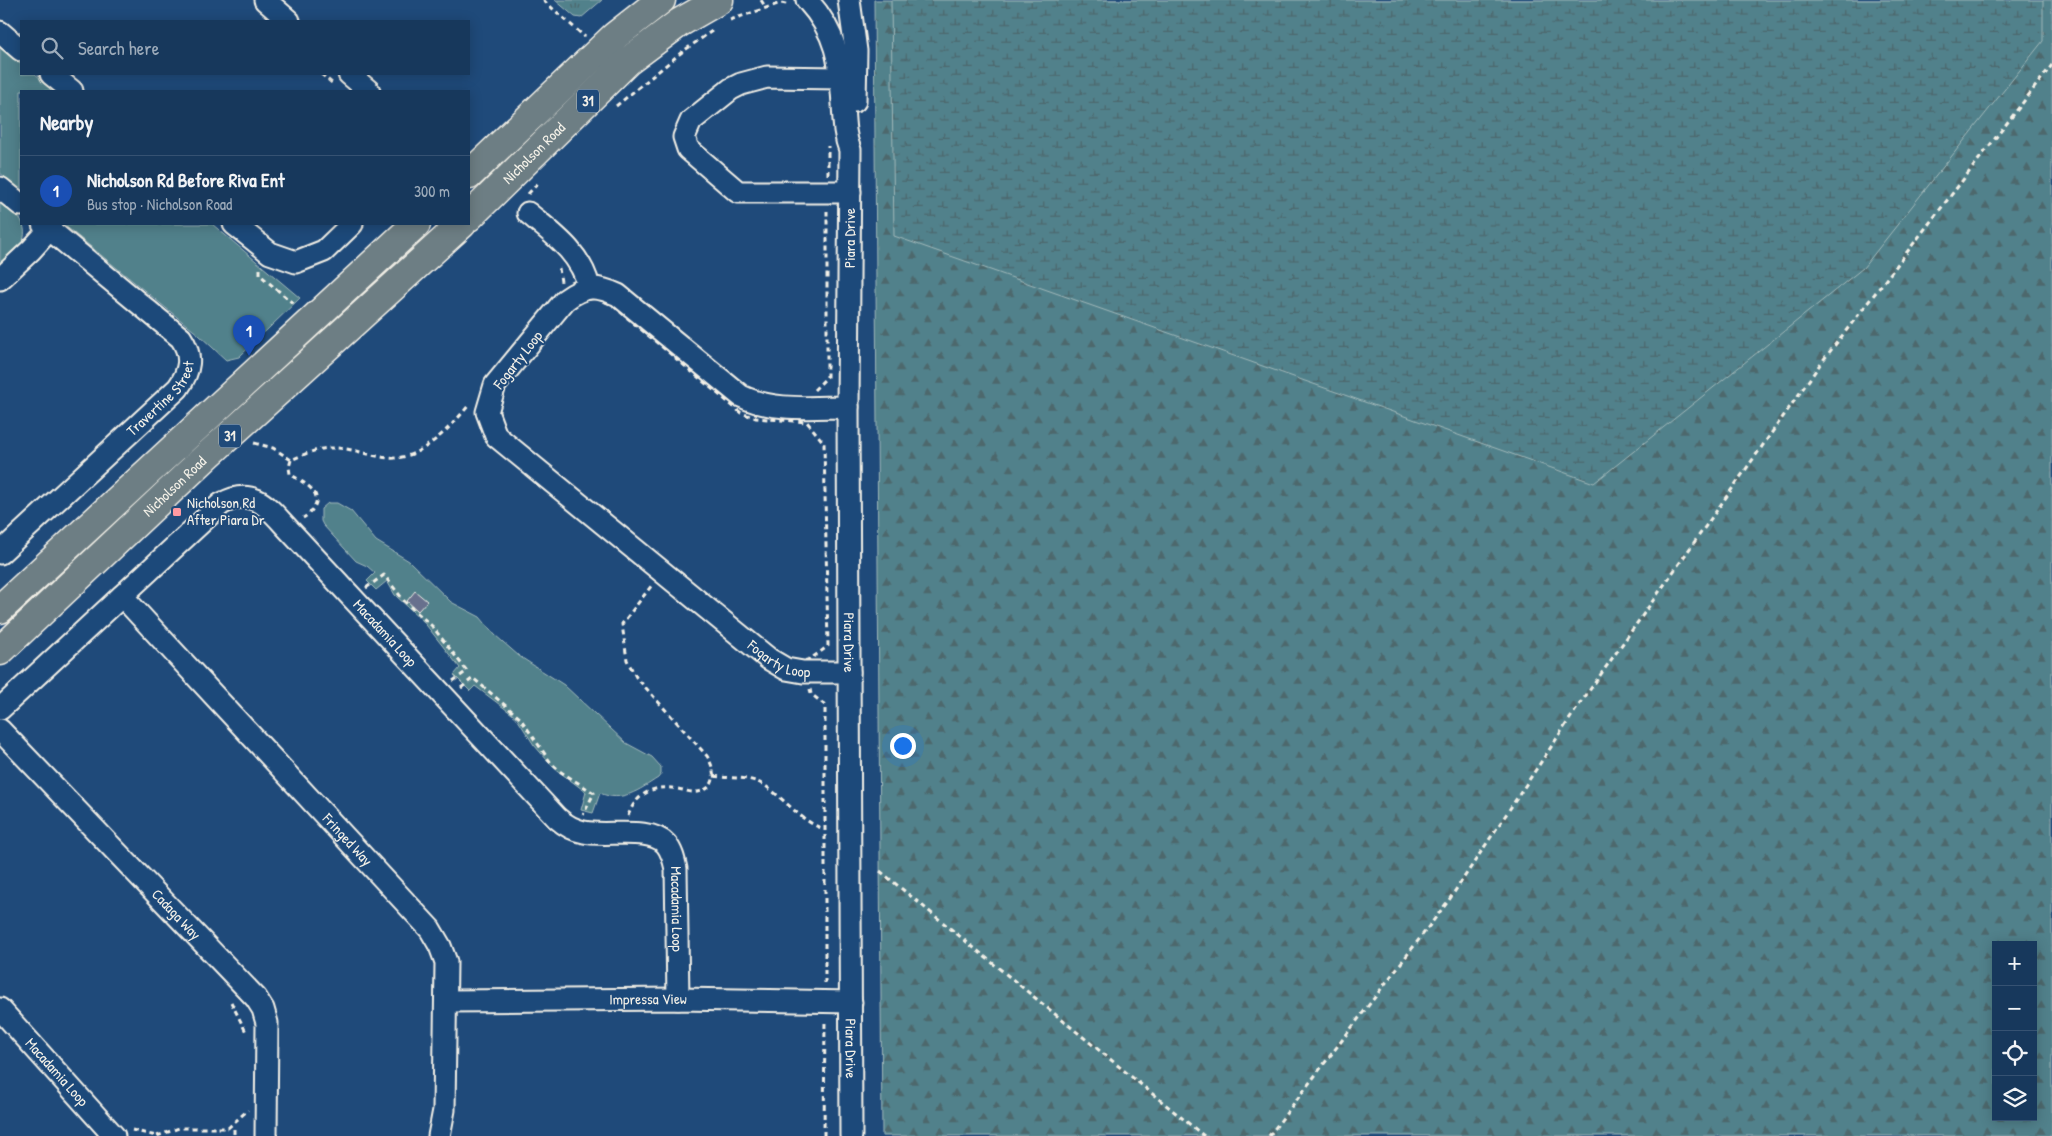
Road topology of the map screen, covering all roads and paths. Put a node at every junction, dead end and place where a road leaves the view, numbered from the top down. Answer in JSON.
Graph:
{"nodes":[{"id":1,"x":265,"y":0,"type":"edge"},
{"id":2,"x":543,"y":0,"type":"edge"},
{"id":3,"x":661,"y":0,"type":"edge"},
{"id":4,"x":761,"y":0,"type":"edge"},
{"id":5,"x":849,"y":0,"type":"edge"},
{"id":6,"x":800,"y":3,"type":"edge"},
{"id":7,"x":766,"y":8,"type":"junction"},
{"id":8,"x":722,"y":11,"type":"edge"},
{"id":9,"x":288,"y":20,"type":"edge"},
{"id":10,"x":718,"y":27,"type":"dead end"},
{"id":11,"x":0,"y":32,"type":"edge"},
{"id":12,"x":586,"y":37,"type":"dead end"},
{"id":13,"x":20,"y":49,"type":"edge"},
{"id":14,"x":2052,"y":65,"type":"edge"},
{"id":15,"x":52,"y":75,"type":"edge"},
{"id":16,"x":350,"y":75,"type":"edge"},
{"id":17,"x":841,"y":78,"type":"junction"},
{"id":18,"x":71,"y":90,"type":"edge"},
{"id":19,"x":368,"y":90,"type":"edge"},
{"id":20,"x":609,"y":113,"type":"dead end"},
{"id":21,"x":828,"y":144,"type":"dead end"},
{"id":22,"x":850,"y":150,"type":"junction"},
{"id":23,"x":470,"y":174,"type":"edge"},
{"id":24,"x":541,"y":180,"type":"dead end"},
{"id":25,"x":0,"y":188,"type":"edge"},
{"id":26,"x":828,"y":192,"type":"junction"},
{"id":27,"x":850,"y":192,"type":"junction"},
{"id":28,"x":20,"y":204,"type":"edge"},
{"id":29,"x":526,"y":205,"type":"joint"},
{"id":30,"x":470,"y":216,"type":"edge"},
{"id":31,"x":235,"y":225,"type":"edge"},
{"id":32,"x":351,"y":225,"type":"edge"},
{"id":33,"x":415,"y":225,"type":"edge"},
{"id":34,"x":461,"y":225,"type":"edge"},
{"id":35,"x":46,"y":226,"type":"edge"},
{"id":36,"x":558,"y":262,"type":"dead end"},
{"id":37,"x":0,"y":279,"type":"edge"},
{"id":38,"x":589,"y":287,"type":"junction"},
{"id":39,"x":562,"y":288,"type":"dead end"},
{"id":40,"x":472,"y":401,"type":"dead end"},
{"id":41,"x":848,"y":408,"type":"junction"},
{"id":42,"x":810,"y":416,"type":"junction"},
{"id":43,"x":257,"y":436,"type":"dead end"},
{"id":44,"x":291,"y":460,"type":"junction"},
{"id":45,"x":298,"y":512,"type":"dead end"},
{"id":46,"x":304,"y":518,"type":"junction"},
{"id":47,"x":310,"y":525,"type":"dead end"},
{"id":48,"x":0,"y":553,"type":"edge"},
{"id":49,"x":664,"y":569,"type":"junction"},
{"id":50,"x":360,"y":581,"type":"dead end"},
{"id":51,"x":366,"y":588,"type":"junction"},
{"id":52,"x":373,"y":595,"type":"dead end"},
{"id":53,"x":122,"y":596,"type":"junction"},
{"id":54,"x":0,"y":609,"type":"edge"},
{"id":55,"x":0,"y":651,"type":"edge"},
{"id":56,"x":809,"y":666,"type":"junction"},
{"id":57,"x":849,"y":672,"type":"junction"},
{"id":58,"x":446,"y":675,"type":"dead end"},
{"id":59,"x":453,"y":682,"type":"junction"},
{"id":60,"x":0,"y":709,"type":"edge"},
{"id":61,"x":0,"y":730,"type":"edge"},
{"id":62,"x":714,"y":776,"type":"junction"},
{"id":63,"x":578,"y":814,"type":"dead end"},
{"id":64,"x":583,"y":815,"type":"junction"},
{"id":65,"x":589,"y":816,"type":"dead end"},
{"id":66,"x":618,"y":816,"type":"dead end"},
{"id":67,"x":628,"y":816,"type":"junction"},
{"id":68,"x":637,"y":816,"type":"dead end"},
{"id":69,"x":826,"y":829,"type":"junction"},
{"id":70,"x":880,"y":872,"type":"dead end"},
{"id":71,"x":226,"y":996,"type":"dead end"},
{"id":72,"x":678,"y":999,"type":"junction"},
{"id":73,"x":446,"y":1001,"type":"junction"},
{"id":74,"x":825,"y":1001,"type":"junction"},
{"id":75,"x":851,"y":1002,"type":"junction"},
{"id":76,"x":0,"y":1009,"type":"edge"},
{"id":77,"x":247,"y":1036,"type":"dead end"},
{"id":78,"x":248,"y":1100,"type":"dead end"},
{"id":79,"x":234,"y":1124,"type":"junction"},
{"id":80,"x":234,"y":1134,"type":"dead end"},
{"id":81,"x":114,"y":1136,"type":"edge"},
{"id":82,"x":157,"y":1136,"type":"edge"},
{"id":83,"x":266,"y":1136,"type":"edge"},
{"id":84,"x":439,"y":1136,"type":"edge"},
{"id":85,"x":824,"y":1136,"type":"edge"},
{"id":86,"x":851,"y":1136,"type":"edge"},
{"id":87,"x":1204,"y":1136,"type":"edge"},
{"id":88,"x":1269,"y":1136,"type":"edge"}],
"edges":[{"from":1,"to":9,"type":"street"},
{"from":2,"to":12,"type":"path"},
{"from":3,"to":23,"type":"main road","name":"Nicholson Road","number":"31"},
{"from":4,"to":7,"type":"path"},
{"from":5,"to":22,"type":"street","name":"Piara Drive"},
{"from":6,"to":7,"type":"path"},
{"from":6,"to":17,"type":"street","name":"Piara Drive"},
{"from":7,"to":8,"type":"path"},
{"from":8,"to":30,"type":"main road","name":"Nicholson Road","number":"31"},
{"from":10,"to":20,"type":"path"},
{"from":11,"to":13,"type":"street"},
{"from":14,"to":88,"type":"path"},
{"from":15,"to":18,"type":"street"},
{"from":16,"to":19,"type":"street"},
{"from":17,"to":22,"type":"street","name":"Piara Drive"},
{"from":17,"to":26,"type":"street"},
{"from":21,"to":26,"type":"path"},
{"from":22,"to":27,"type":"street","name":"Piara Drive"},
{"from":24,"to":29,"type":"path"},
{"from":25,"to":28,"type":"street"},
{"from":26,"to":27,"type":"street"},
{"from":26,"to":42,"type":"path"},
{"from":27,"to":41,"type":"street","name":"Piara Drive"},
{"from":29,"to":38,"type":"street"},
{"from":31,"to":32,"type":"street"},
{"from":33,"to":54,"type":"main road","name":"Nicholson Road","number":"31"},
{"from":34,"to":55,"type":"main road","name":"Nicholson Road","number":"31"},
{"from":35,"to":37,"type":"street"},
{"from":35,"to":48,"type":"street","name":"Travertine Street"},
{"from":36,"to":39,"type":"path"},
{"from":38,"to":42,"type":"street"},
{"from":38,"to":49,"type":"street","name":"Fogarty Loop"},
{"from":40,"to":44,"type":"path"},
{"from":41,"to":42,"type":"street"},
{"from":41,"to":57,"type":"street","name":"Piara Drive"},
{"from":42,"to":49,"type":"path"},
{"from":42,"to":56,"type":"path"},
{"from":43,"to":44,"type":"path"},
{"from":44,"to":46,"type":"path"},
{"from":45,"to":46,"type":"path"},
{"from":46,"to":47,"type":"path"},
{"from":49,"to":56,"type":"path"},
{"from":49,"to":56,"type":"street","name":"Fogarty Loop"},
{"from":49,"to":62,"type":"path"},
{"from":50,"to":51,"type":"path"},
{"from":51,"to":52,"type":"path"},
{"from":51,"to":59,"type":"path"},
{"from":53,"to":60,"type":"street","name":"Macadamia Loop"},
{"from":53,"to":72,"type":"street","name":"Macadamia Loop"},
{"from":53,"to":73,"type":"street","name":"Fringed Way"},
{"from":56,"to":57,"type":"street","name":"Fogarty Loop"},
{"from":56,"to":69,"type":"path"},
{"from":57,"to":75,"type":"street","name":"Piara Drive"},
{"from":58,"to":59,"type":"path"},
{"from":59,"to":64,"type":"path"},
{"from":61,"to":83,"type":"street","name":"Cadaga Way"},
{"from":62,"to":67,"type":"path"},
{"from":62,"to":69,"type":"path"},
{"from":63,"to":64,"type":"path"},
{"from":64,"to":65,"type":"path"},
{"from":66,"to":67,"type":"path"},
{"from":67,"to":68,"type":"path"},
{"from":69,"to":74,"type":"path"},
{"from":70,"to":87,"type":"path"},
{"from":71,"to":77,"type":"path"},
{"from":72,"to":73,"type":"street","name":"Impressa View"},
{"from":72,"to":74,"type":"street","name":"Impressa View"},
{"from":73,"to":84,"type":"street","name":"Fringed Way"},
{"from":74,"to":75,"type":"street","name":"Impressa View"},
{"from":74,"to":85,"type":"path"},
{"from":75,"to":86,"type":"street","name":"Piara Drive"},
{"from":76,"to":81,"type":"street","name":"Macadamia Loop"},
{"from":78,"to":79,"type":"path"},
{"from":79,"to":80,"type":"path"},
{"from":79,"to":82,"type":"path"}]}
